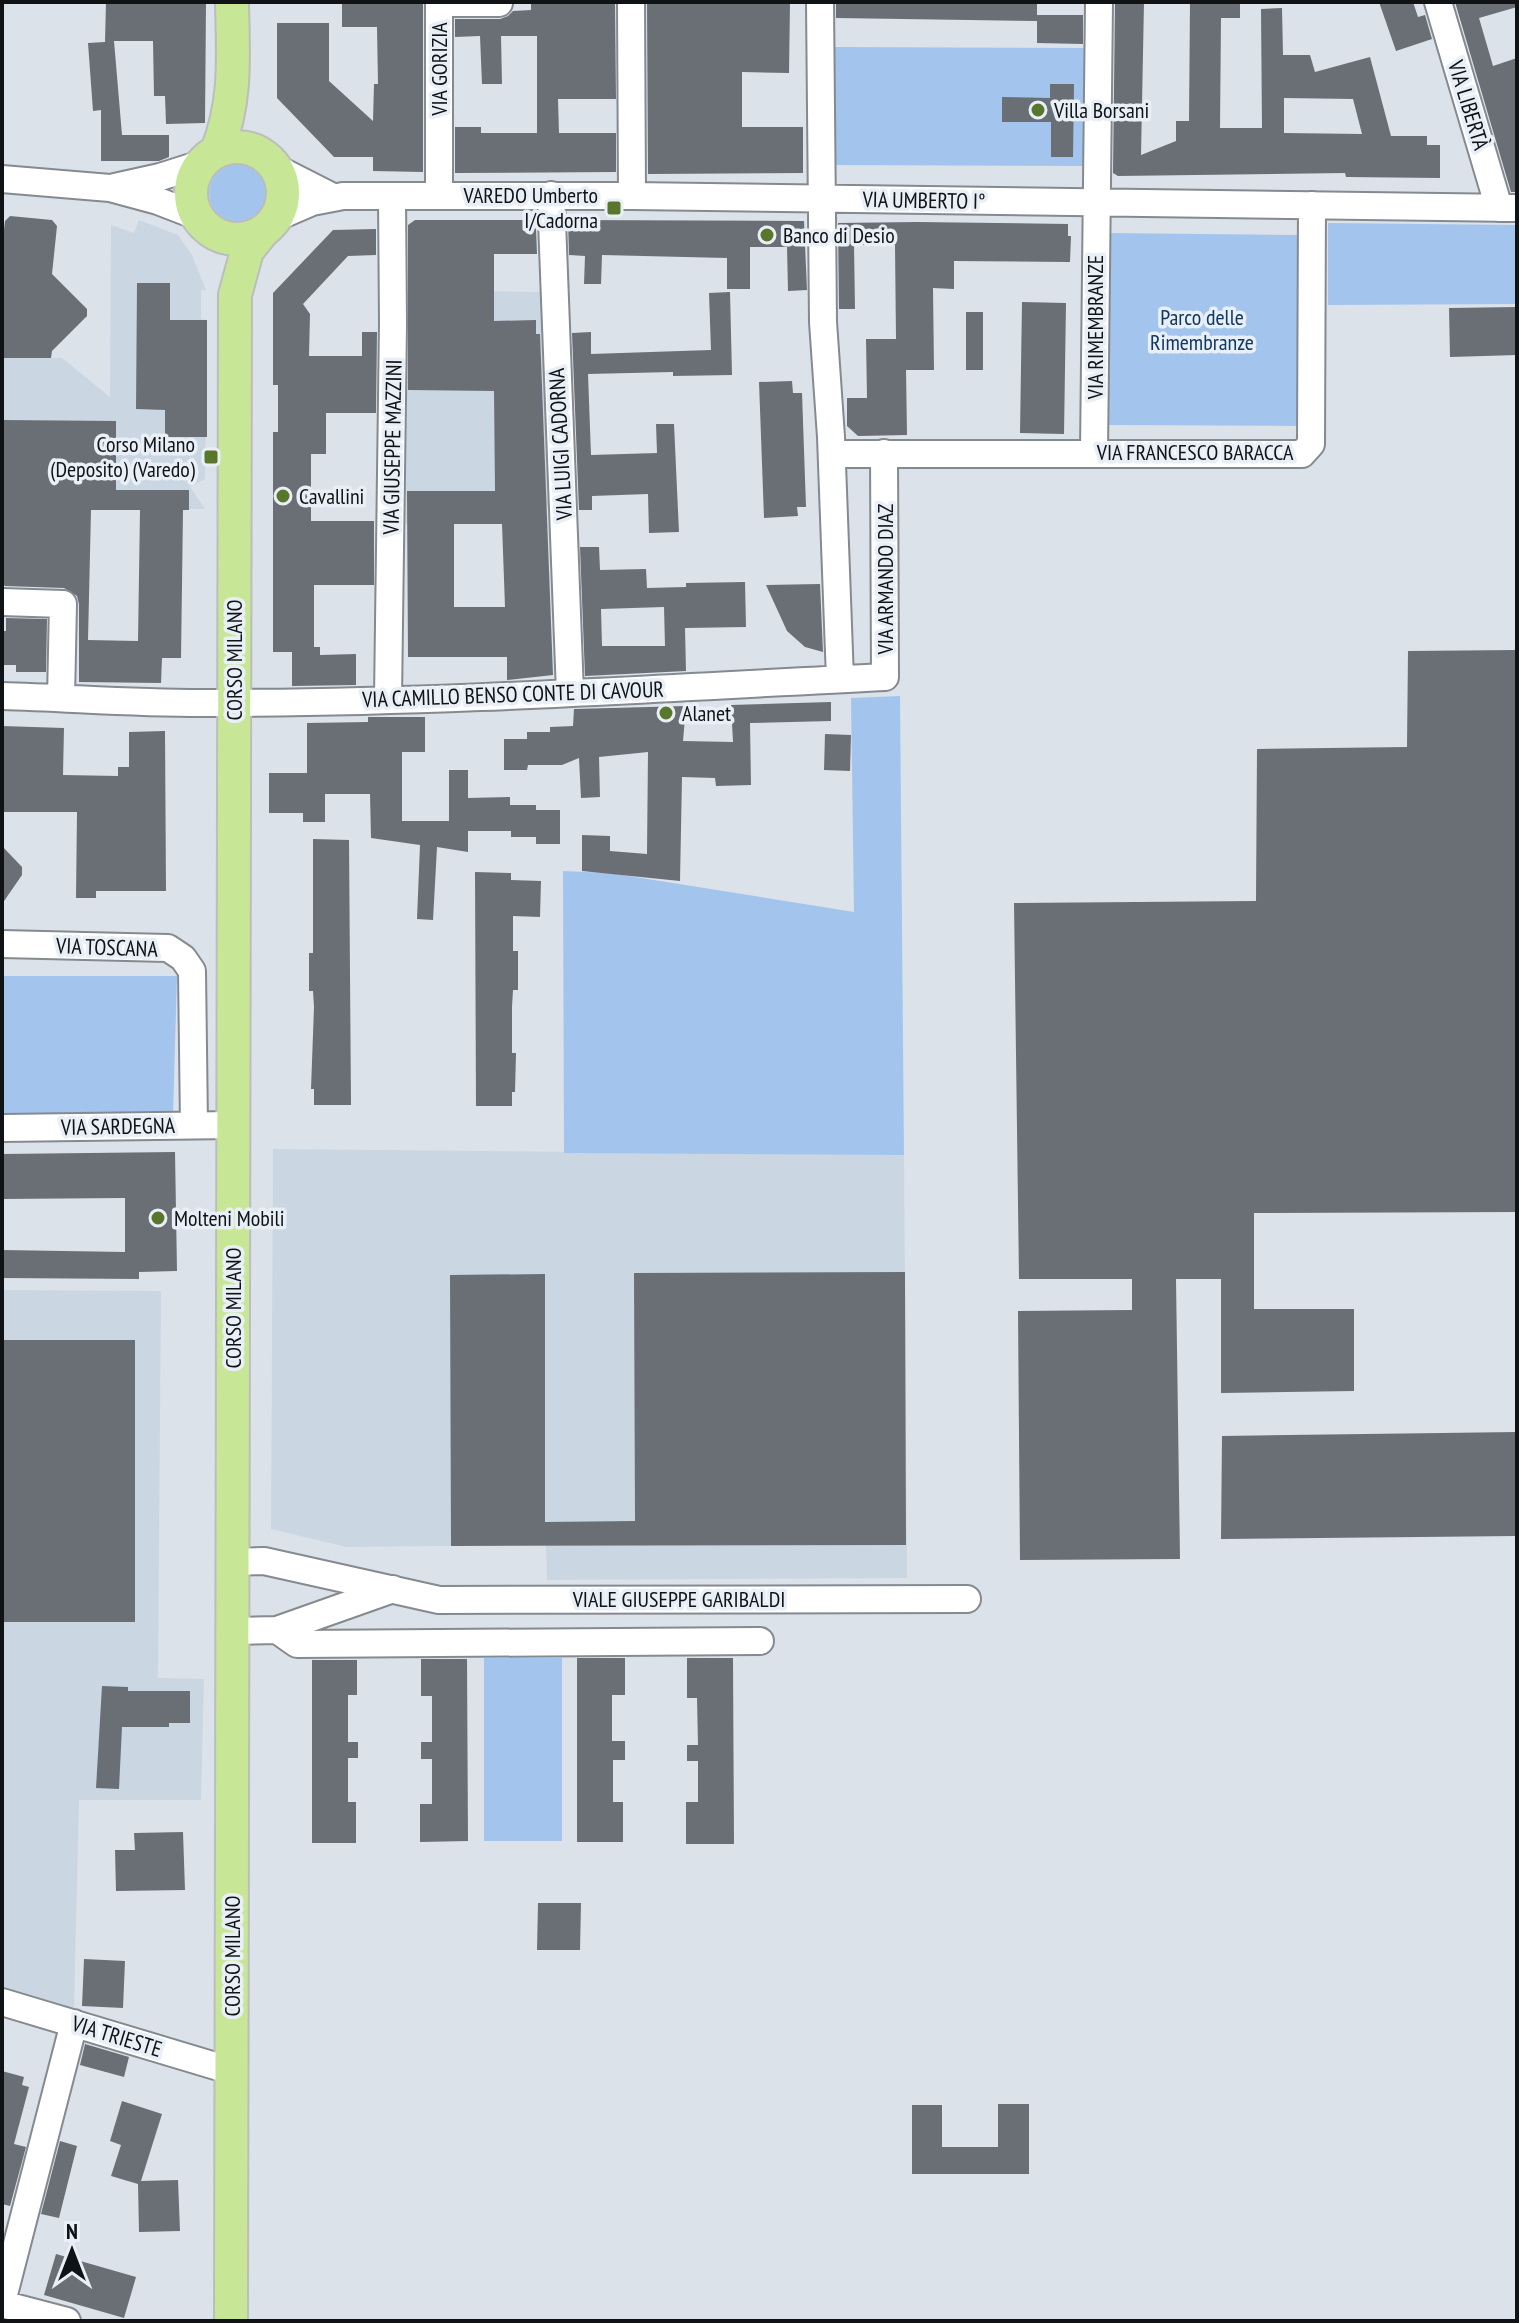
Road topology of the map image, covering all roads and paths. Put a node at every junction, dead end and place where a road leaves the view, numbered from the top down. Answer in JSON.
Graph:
{"nodes":[{"id":1,"x":232,"y":2,"type":"edge"},
{"id":2,"x":631,"y":2,"type":"edge"},
{"id":3,"x":820,"y":2,"type":"edge"},
{"id":4,"x":1099,"y":2,"type":"edge"},
{"id":5,"x":1438,"y":2,"type":"edge"},
{"id":6,"x":499,"y":3,"type":"edge"},
{"id":7,"x":233,"y":97,"type":"junction"},
{"id":8,"x":209,"y":158,"type":"junction"},
{"id":9,"x":267,"y":160,"type":"junction"},
{"id":10,"x":3,"y":179,"type":"edge"},
{"id":11,"x":110,"y":188,"type":"junction"},
{"id":12,"x":551,"y":195,"type":"junction"},
{"id":13,"x":331,"y":196,"type":"junction"},
{"id":14,"x":392,"y":196,"type":"junction"},
{"id":15,"x":439,"y":196,"type":"junction"},
{"id":16,"x":632,"y":196,"type":"junction"},
{"id":17,"x":820,"y":199,"type":"junction"},
{"id":18,"x":1096,"y":201,"type":"junction"},
{"id":19,"x":1312,"y":205,"type":"junction"},
{"id":20,"x":1508,"y":208,"type":"edge"},
{"id":21,"x":206,"y":224,"type":"junction"},
{"id":22,"x":269,"y":224,"type":"junction"},
{"id":23,"x":235,"y":295,"type":"junction"},
{"id":24,"x":1094,"y":452,"type":"junction"},
{"id":25,"x":884,"y":453,"type":"junction"},
{"id":26,"x":832,"y":454,"type":"junction"},
{"id":27,"x":2,"y":602,"type":"edge"},
{"id":28,"x":840,"y":679,"type":"junction"},
{"id":29,"x":570,"y":693,"type":"junction"},
{"id":30,"x":2,"y":696,"type":"edge"},
{"id":31,"x":61,"y":698,"type":"junction"},
{"id":32,"x":388,"y":699,"type":"junction"},
{"id":33,"x":234,"y":703,"type":"junction"},
{"id":34,"x":2,"y":944,"type":"edge"},
{"id":35,"x":194,"y":1125,"type":"junction"},
{"id":36,"x":234,"y":1125,"type":"junction"},
{"id":37,"x":2,"y":1128,"type":"edge"},
{"id":38,"x":233,"y":1562,"type":"junction"},
{"id":39,"x":393,"y":1589,"type":"junction"},
{"id":40,"x":967,"y":1599,"type":"dead end"},
{"id":41,"x":277,"y":1630,"type":"junction"},
{"id":42,"x":233,"y":1631,"type":"junction"},
{"id":43,"x":760,"y":1641,"type":"dead end"},
{"id":44,"x":2,"y":2002,"type":"edge"},
{"id":45,"x":74,"y":2023,"type":"junction"},
{"id":46,"x":232,"y":2071,"type":"junction"},
{"id":47,"x":2,"y":2303,"type":"edge"},
{"id":48,"x":67,"y":2321,"type":"edge"},
{"id":49,"x":231,"y":2321,"type":"edge"}],
"edges":[{"from":1,"to":7,"type":"main road"},
{"from":2,"to":16,"type":"street"},
{"from":3,"to":17,"type":"street","name":"VIA ARMANDO DIAZ"},
{"from":4,"to":18,"type":"street","name":"VIA RIMEMBRANZE"},
{"from":5,"to":20,"type":"street","name":"VIA LIBERTÀ"},
{"from":6,"to":15,"type":"street","name":"VIA GORIZIA"},
{"from":7,"to":8,"type":"main road"},
{"from":7,"to":9,"type":"main road"},
{"from":8,"to":9,"type":"main road"},
{"from":8,"to":11,"type":"street"},
{"from":8,"to":21,"type":"main road"},
{"from":9,"to":13,"type":"street"},
{"from":9,"to":22,"type":"main road"},
{"from":10,"to":11,"type":"street"},
{"from":11,"to":21,"type":"street"},
{"from":12,"to":15,"type":"street","name":"VIA UMBERTO I°"},
{"from":12,"to":16,"type":"street","name":"VIA UMBERTO I°"},
{"from":12,"to":29,"type":"street","name":"VIA LUIGI CADORNA"},
{"from":13,"to":14,"type":"street","name":"VIA UMBERTO I°"},
{"from":13,"to":22,"type":"street"},
{"from":14,"to":15,"type":"street","name":"VIA UMBERTO I°"},
{"from":14,"to":32,"type":"street","name":"VIA GIUSEPPE MAZZINI"},
{"from":16,"to":17,"type":"street","name":"VIA UMBERTO I°"},
{"from":17,"to":18,"type":"street","name":"VIA UMBERTO I°"},
{"from":17,"to":26,"type":"street","name":"VIA ARMANDO DIAZ"},
{"from":18,"to":19,"type":"street","name":"VIA UMBERTO I°"},
{"from":18,"to":24,"type":"street","name":"VIA RIMEMBRANZE"},
{"from":19,"to":20,"type":"street","name":"VIA UMBERTO I°"},
{"from":19,"to":24,"type":"street","name":"VIA FRANCESCO BARACCA"},
{"from":21,"to":22,"type":"main road"},
{"from":21,"to":23,"type":"main road","name":"CORSO MILANO"},
{"from":22,"to":23,"type":"main road","name":"CORSO MILANO"},
{"from":23,"to":33,"type":"main road","name":"CORSO MILANO"},
{"from":24,"to":25,"type":"street","name":"VIA FRANCESCO BARACCA"},
{"from":25,"to":26,"type":"street"},
{"from":25,"to":28,"type":"street","name":"VIA ARMANDO DIAZ"},
{"from":26,"to":28,"type":"street","name":"VIA ARMANDO DIAZ"},
{"from":27,"to":31,"type":"street"},
{"from":28,"to":29,"type":"street","name":"VIA CAMILLO BENSO CONTE DI CAVOUR"},
{"from":29,"to":32,"type":"street","name":"VIA CAMILLO BENSO CONTE DI CAVOUR"},
{"from":30,"to":31,"type":"street","name":"VIA CAMILLO BENSO CONTE DI CAVOUR"},
{"from":31,"to":33,"type":"street","name":"VIA CAMILLO BENSO CONTE DI CAVOUR"},
{"from":32,"to":33,"type":"street","name":"VIA CAMILLO BENSO CONTE DI CAVOUR"},
{"from":33,"to":36,"type":"main road","name":"CORSO MILANO"},
{"from":34,"to":35,"type":"street","name":"VIA TOSCANA"},
{"from":35,"to":36,"type":"street","name":"VIA SARDEGNA"},
{"from":35,"to":37,"type":"street","name":"VIA SARDEGNA"},
{"from":36,"to":38,"type":"main road","name":"CORSO MILANO"},
{"from":38,"to":39,"type":"street","name":"VIALE GIUSEPPE GARIBALDI"},
{"from":38,"to":42,"type":"main road","name":"CORSO MILANO"},
{"from":39,"to":40,"type":"street","name":"VIALE GIUSEPPE GARIBALDI"},
{"from":39,"to":41,"type":"street","name":"VIALE GIUSEPPE GARIBALDI"},
{"from":41,"to":42,"type":"street","name":"VIALE GIUSEPPE GARIBALDI"},
{"from":41,"to":43,"type":"street","name":"VIALE GIUSEPPE GARIBALDI"},
{"from":42,"to":46,"type":"main road","name":"CORSO MILANO"},
{"from":44,"to":45,"type":"street","name":"VIA TRIESTE"},
{"from":45,"to":46,"type":"street","name":"VIA TRIESTE"},
{"from":45,"to":47,"type":"street"},
{"from":46,"to":49,"type":"main road","name":"CORSO MILANO"},
{"from":47,"to":48,"type":"street"}]}
